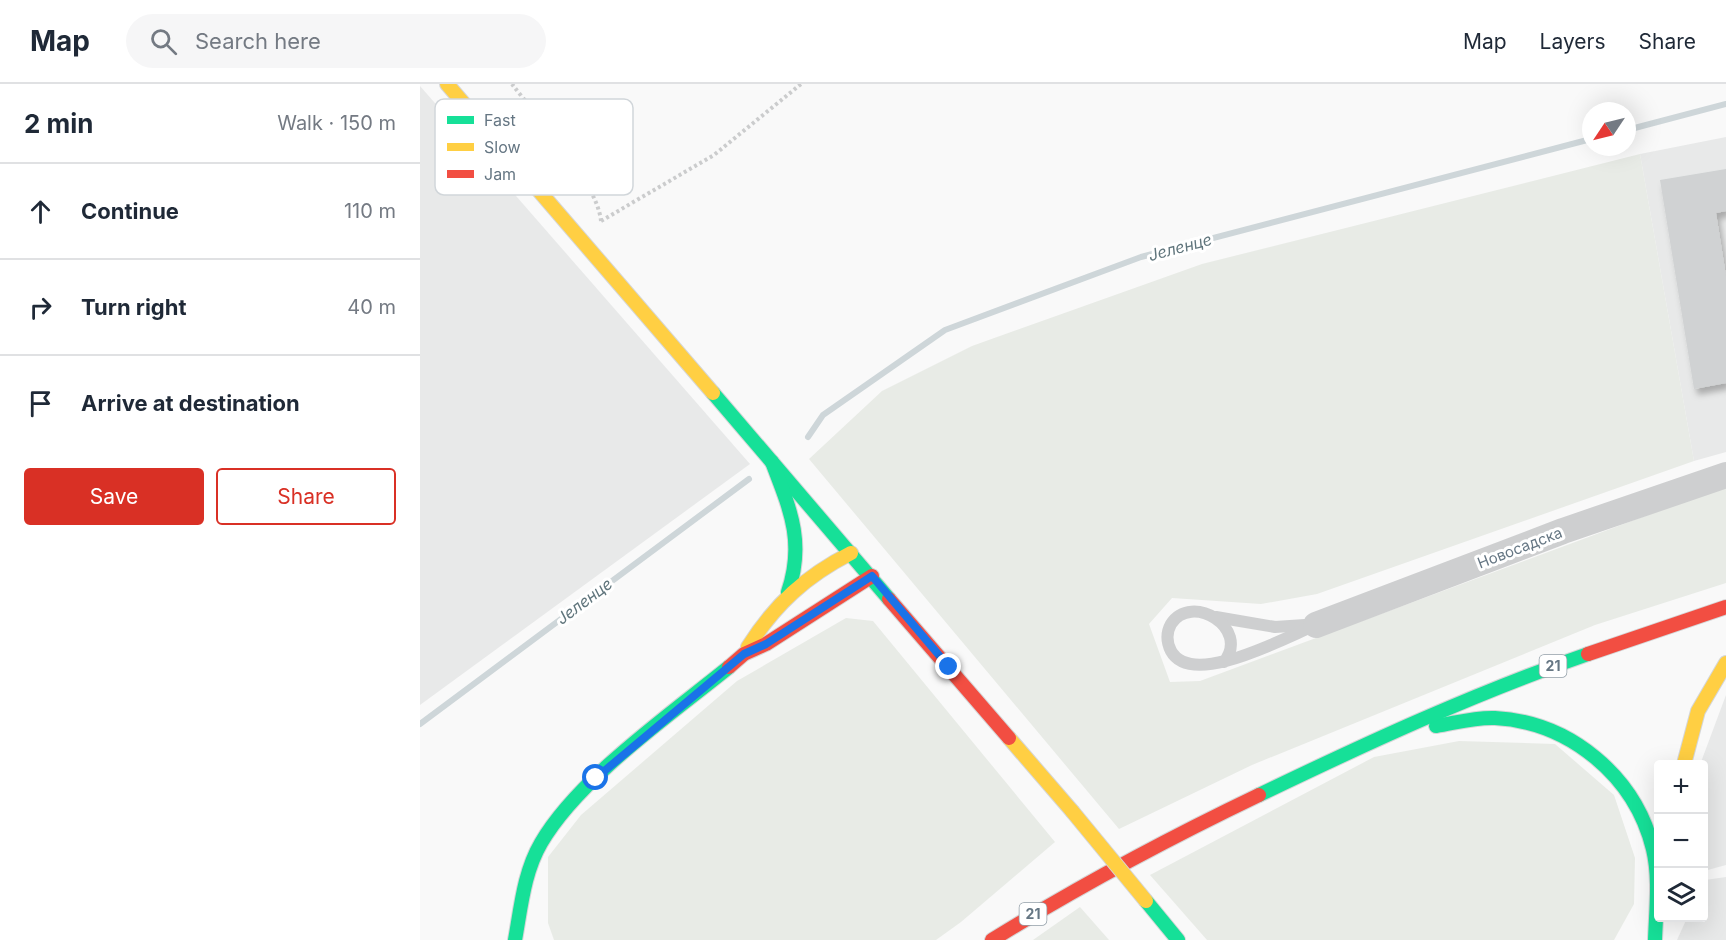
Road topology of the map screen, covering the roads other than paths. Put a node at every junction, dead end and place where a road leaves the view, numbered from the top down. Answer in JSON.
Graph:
{"nodes":[{"id":1,"x":447,"y":84,"type":"edge"},
{"id":2,"x":460,"y":99,"type":"edge"},
{"id":3,"x":543,"y":195,"type":"edge"},
{"id":4,"x":772,"y":462,"type":"junction"},
{"id":5,"x":1726,"y":476,"type":"edge"},
{"id":6,"x":851,"y":553,"type":"junction"},
{"id":7,"x":872,"y":576,"type":"junction"},
{"id":8,"x":788,"y":592,"type":"junction"},
{"id":9,"x":1726,"y":608,"type":"edge"},
{"id":10,"x":1214,"y":616,"type":"junction"},
{"id":11,"x":1316,"y":625,"type":"junction"},
{"id":12,"x":744,"y":654,"type":"junction"},
{"id":13,"x":1224,"y":662,"type":"junction"},
{"id":14,"x":1726,"y":663,"type":"edge"},
{"id":15,"x":1384,"y":735,"type":"junction"},
{"id":16,"x":1685,"y":760,"type":"edge"},
{"id":17,"x":1664,"y":922,"type":"edge"},
{"id":18,"x":519,"y":925,"type":"junction"},
{"id":19,"x":515,"y":940,"type":"edge"},
{"id":20,"x":524,"y":940,"type":"edge"},
{"id":21,"x":992,"y":940,"type":"edge"},
{"id":22,"x":1178,"y":940,"type":"edge"},
{"id":23,"x":1656,"y":940,"type":"edge"}],
"edges":[{"from":1,"to":2,"type":"main road"},
{"from":3,"to":4,"type":"main road"},
{"from":4,"to":6,"type":"main road"},
{"from":4,"to":8,"type":"main road"},
{"from":5,"to":11,"type":"street","name":"Новосадска"},
{"from":6,"to":7,"type":"main road"},
{"from":6,"to":8,"type":"main road"},
{"from":7,"to":12,"type":"main road"},
{"from":7,"to":22,"type":"main road","bridge":true},
{"from":8,"to":12,"type":"main road"},
{"from":9,"to":15,"type":"main road","number":"21"},
{"from":10,"to":11,"type":"lane","name":"Новосадска"},
{"from":10,"to":13,"type":"lane"},
{"from":10,"to":13,"type":"lane"},
{"from":11,"to":13,"type":"lane","name":"Новосадска"},
{"from":12,"to":18,"type":"main road"},
{"from":14,"to":16,"type":"main road"},
{"from":15,"to":21,"type":"main road","number":"21"},
{"from":15,"to":23,"type":"main road"},
{"from":17,"to":23,"type":"main road"},
{"from":18,"to":19,"type":"main road"},
{"from":18,"to":20,"type":"main road"}]}
